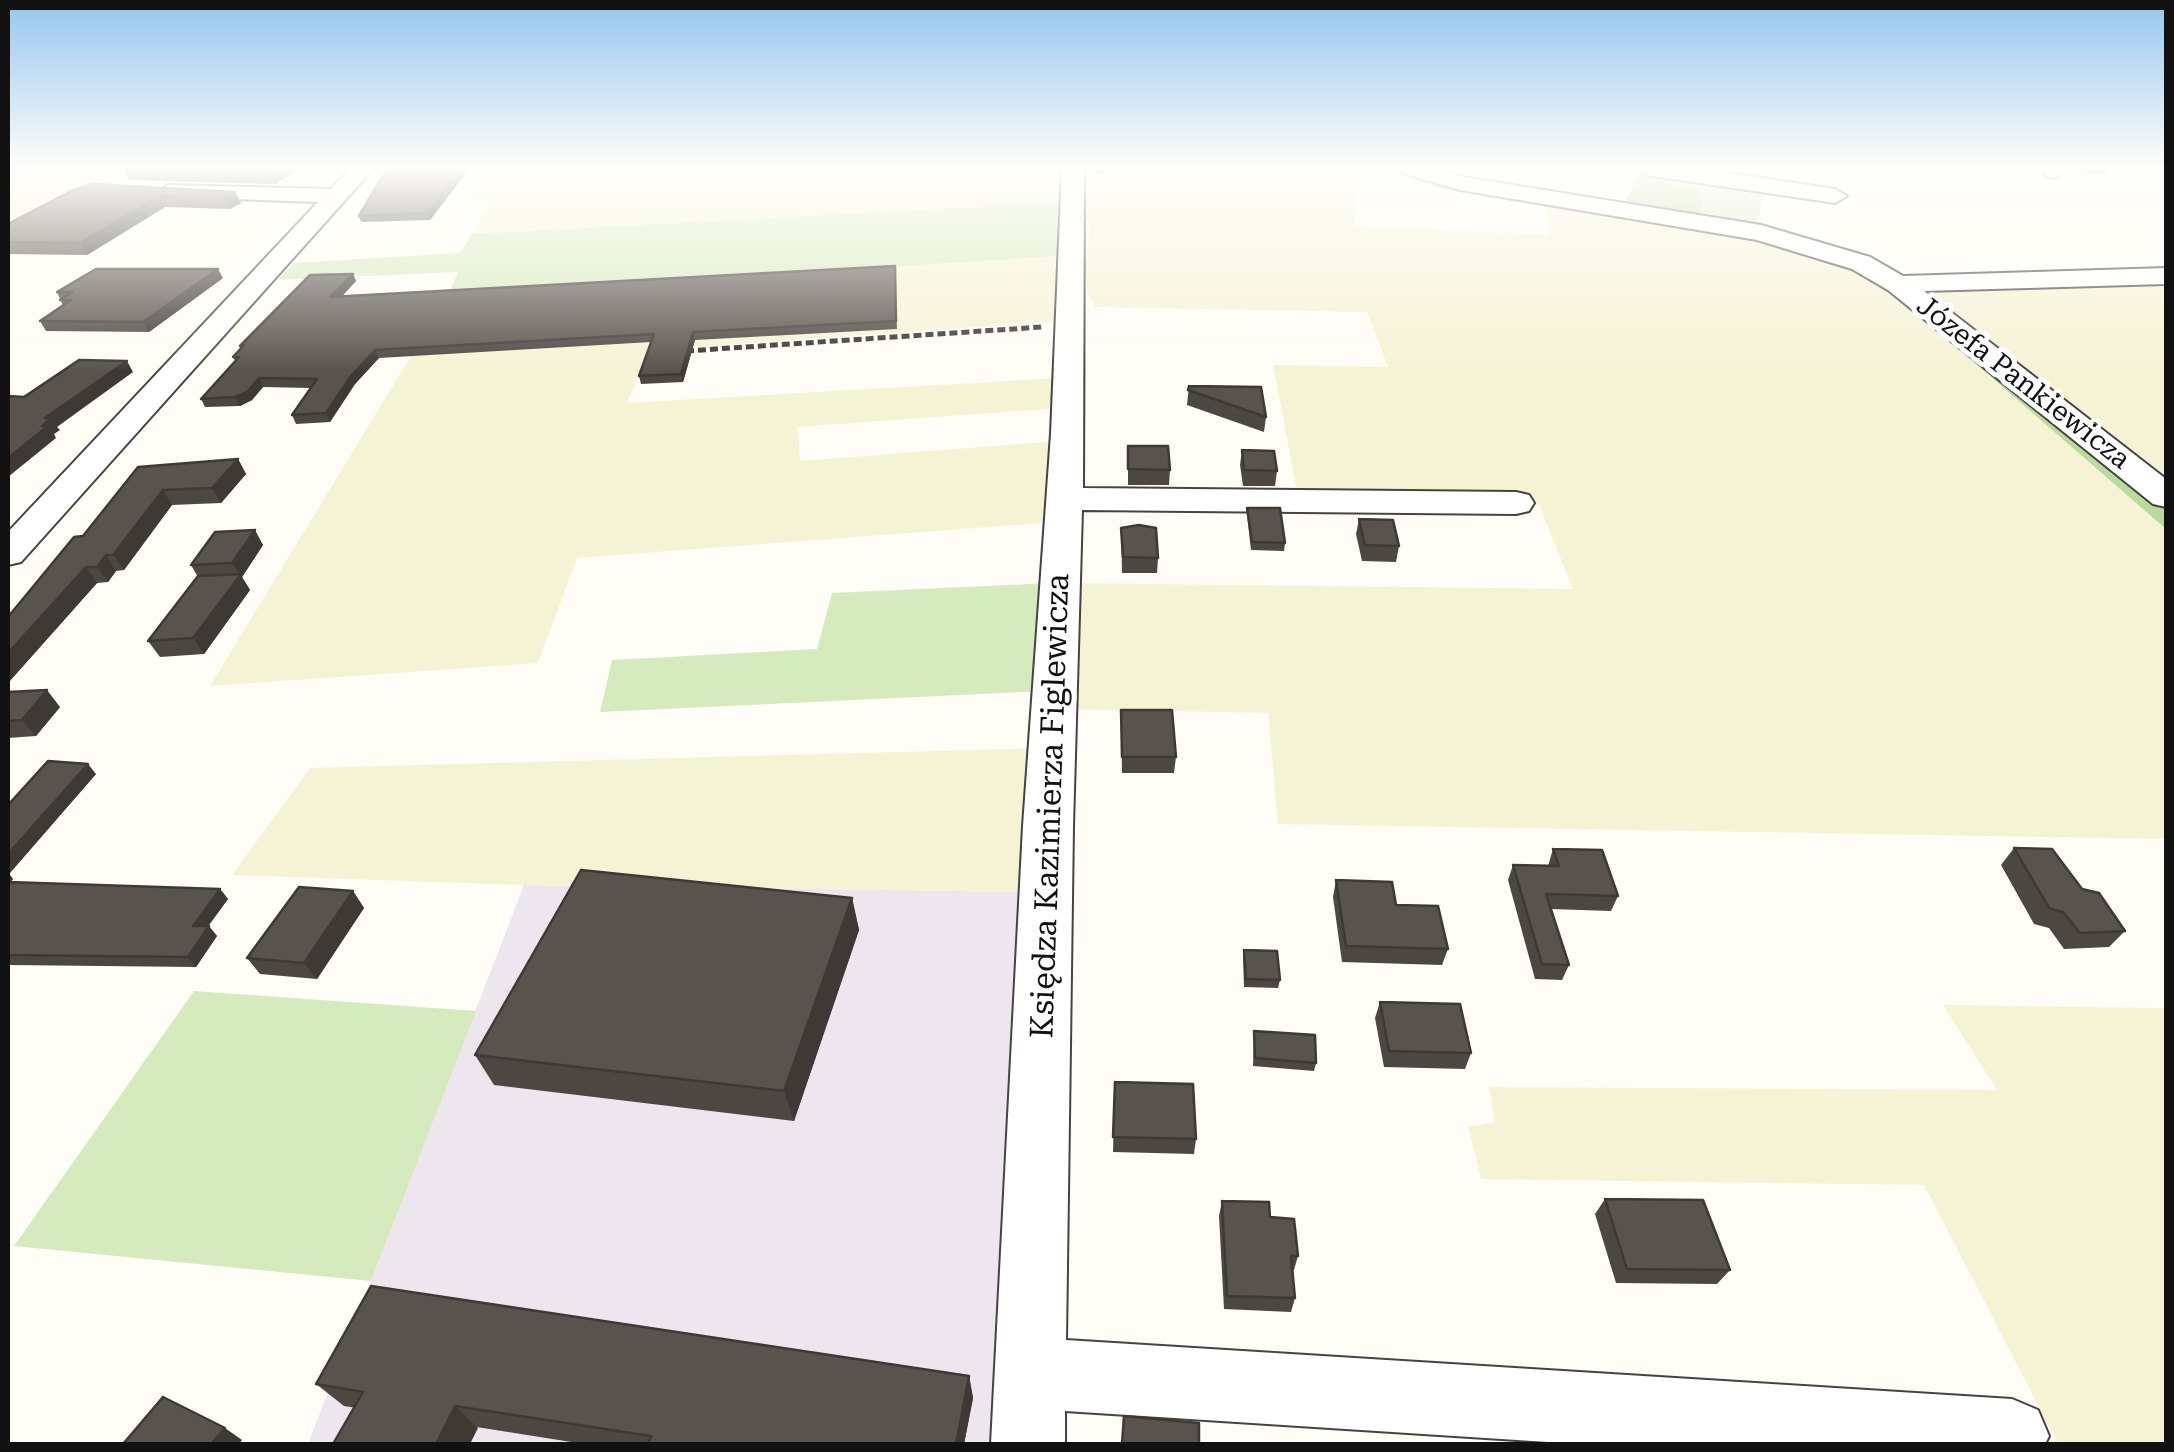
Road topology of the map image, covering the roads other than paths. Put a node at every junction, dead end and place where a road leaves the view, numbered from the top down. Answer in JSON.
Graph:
{"nodes":[{"id":1,"x":301,"y":236,"type":"edge"},
{"id":2,"x":1071,"y":236,"type":"edge"},
{"id":3,"x":1770,"y":236,"type":"edge"},
{"id":4,"x":2166,"y":276,"type":"edge"},
{"id":5,"x":1898,"y":284,"type":"junction"},
{"id":6,"x":2166,"y":496,"type":"edge"},
{"id":7,"x":1065,"y":498,"type":"junction"},
{"id":8,"x":1516,"y":503,"type":"dead end"},
{"id":9,"x":8,"y":554,"type":"edge"},
{"id":10,"x":1030,"y":1373,"type":"junction"},
{"id":11,"x":2012,"y":1436,"type":"dead end"},
{"id":12,"x":1028,"y":1444,"type":"edge"}],
"edges":[{"from":1,"to":9,"type":"street"},
{"from":2,"to":7,"type":"street","name":"Księdza Kazimierza Figlewicza"},
{"from":3,"to":5,"type":"street","name":"Józefa Pankiewicza"},
{"from":4,"to":5,"type":"street"},
{"from":5,"to":6,"type":"street","name":"Józefa Pankiewicza"},
{"from":7,"to":8,"type":"street"},
{"from":7,"to":10,"type":"street","name":"Księdza Kazimierza Figlewicza"},
{"from":10,"to":11,"type":"street"},
{"from":10,"to":12,"type":"street","name":"Księdza Kazimierza Figlewicza"}]}
